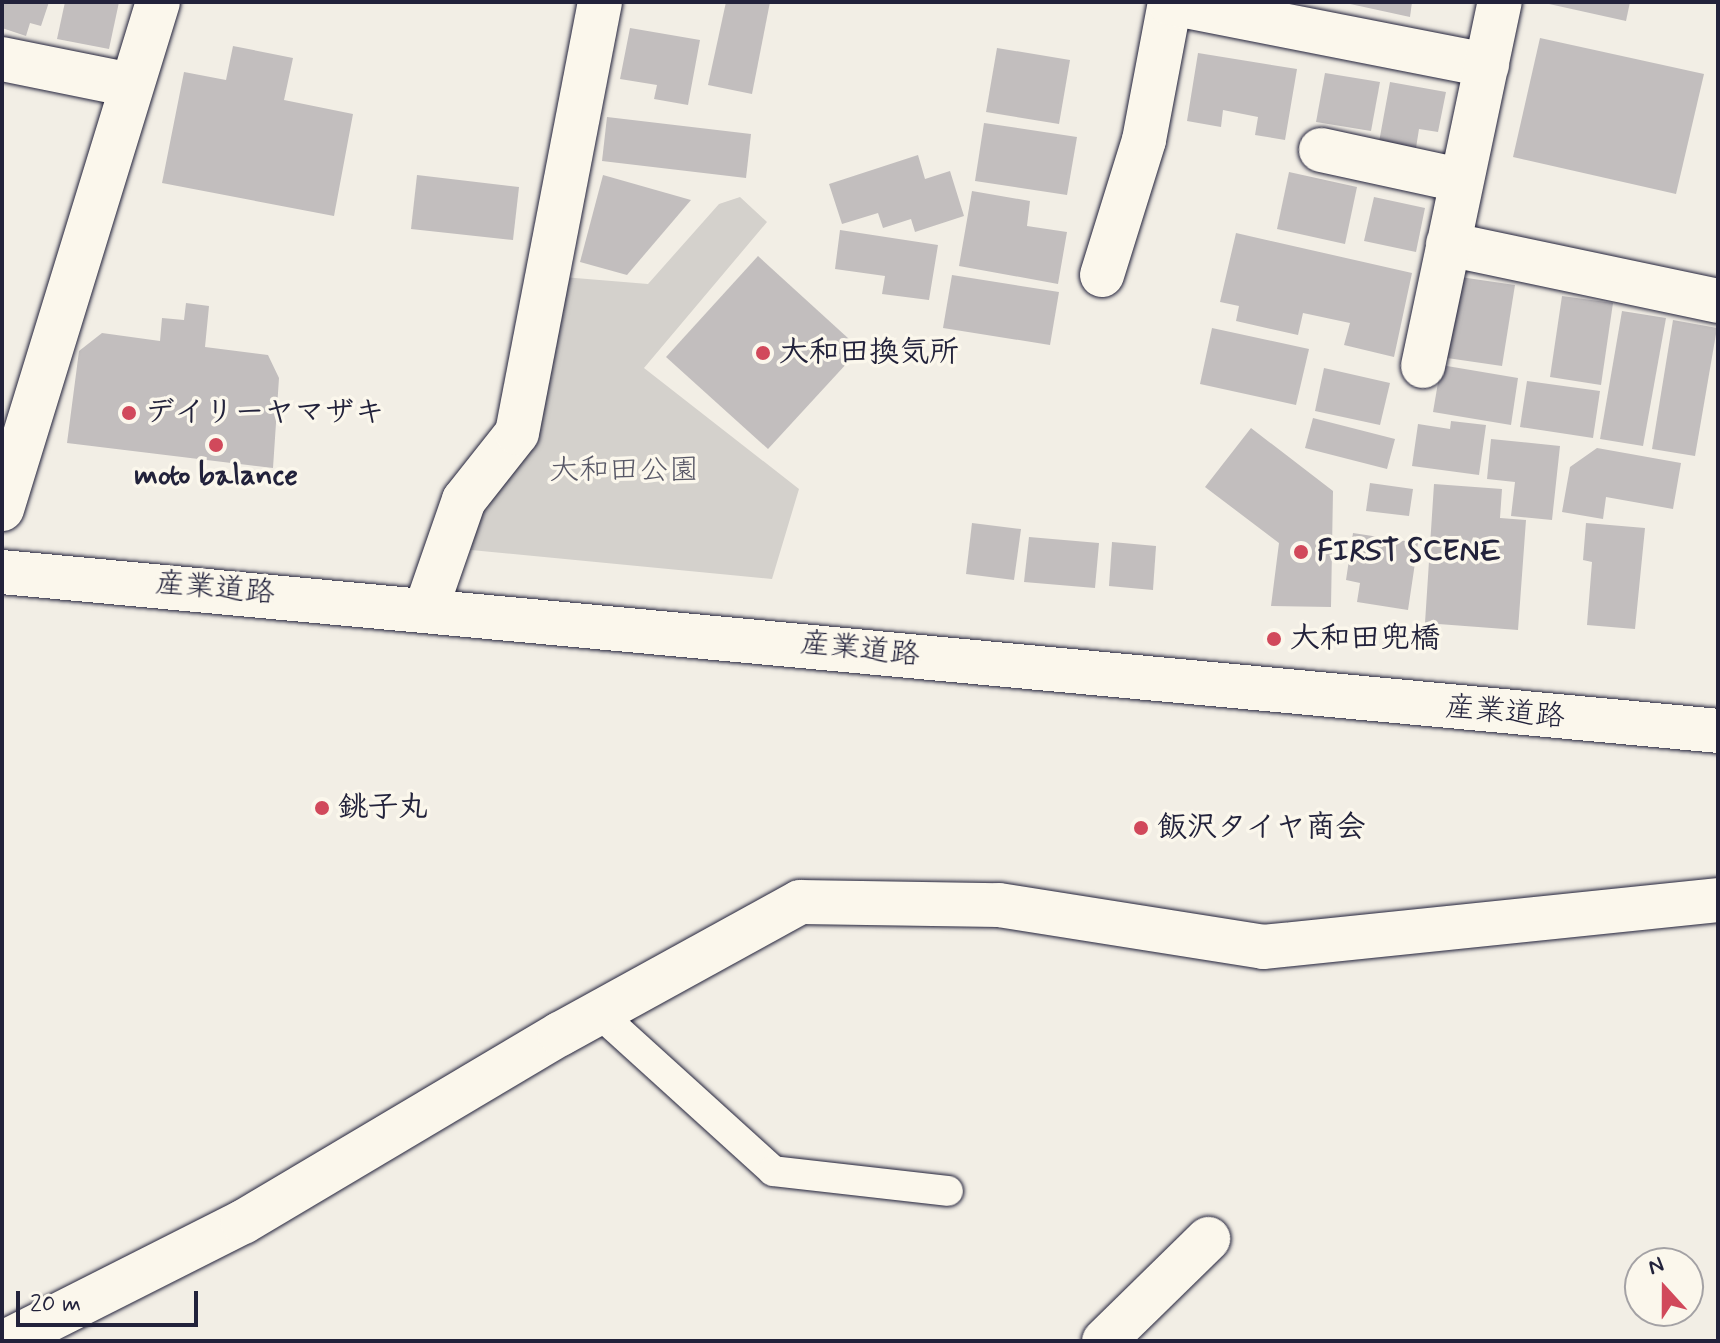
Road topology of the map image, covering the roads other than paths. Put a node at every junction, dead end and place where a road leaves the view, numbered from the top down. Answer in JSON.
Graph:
{"nodes":[{"id":1,"x":158,"y":2,"type":"edge"},
{"id":2,"x":600,"y":2,"type":"edge"},
{"id":3,"x":1500,"y":2,"type":"edge"},
{"id":4,"x":2,"y":59,"type":"edge"},
{"id":5,"x":1487,"y":65,"type":"junction"},
{"id":6,"x":131,"y":85,"type":"junction"},
{"id":7,"x":1321,"y":150,"type":"dead end"},
{"id":8,"x":1460,"y":180,"type":"junction"},
{"id":9,"x":1448,"y":244,"type":"junction"},
{"id":10,"x":1102,"y":275,"type":"dead end"},
{"id":11,"x":1716,"y":291,"type":"edge"},
{"id":12,"x":1423,"y":366,"type":"dead end"},
{"id":13,"x":2,"y":509,"type":"edge"},
{"id":14,"x":2,"y":572,"type":"edge"},
{"id":15,"x":427,"y":606,"type":"junction"},
{"id":16,"x":1718,"y":731,"type":"edge"},
{"id":17,"x":1718,"y":900,"type":"edge"},
{"id":18,"x":599,"y":1013,"type":"junction"},
{"id":19,"x":948,"y":1191,"type":"dead end"},
{"id":20,"x":1208,"y":1239,"type":"dead end"},
{"id":21,"x":7,"y":1341,"type":"edge"},
{"id":22,"x":1104,"y":1341,"type":"edge"}],
"edges":[{"from":1,"to":6,"type":"street"},
{"from":2,"to":15,"type":"street"},
{"from":3,"to":5,"type":"street"},
{"from":4,"to":6,"type":"street"},
{"from":5,"to":8,"type":"street"},
{"from":5,"to":10,"type":"street"},
{"from":6,"to":13,"type":"street"},
{"from":7,"to":8,"type":"street"},
{"from":8,"to":9,"type":"street"},
{"from":9,"to":11,"type":"street"},
{"from":9,"to":12,"type":"street"},
{"from":14,"to":15,"type":"street","name":"産業道路"},
{"from":15,"to":16,"type":"street","name":"産業道路"},
{"from":17,"to":18,"type":"street"},
{"from":18,"to":19,"type":"lane"},
{"from":18,"to":21,"type":"street"},
{"from":20,"to":22,"type":"street"}]}
